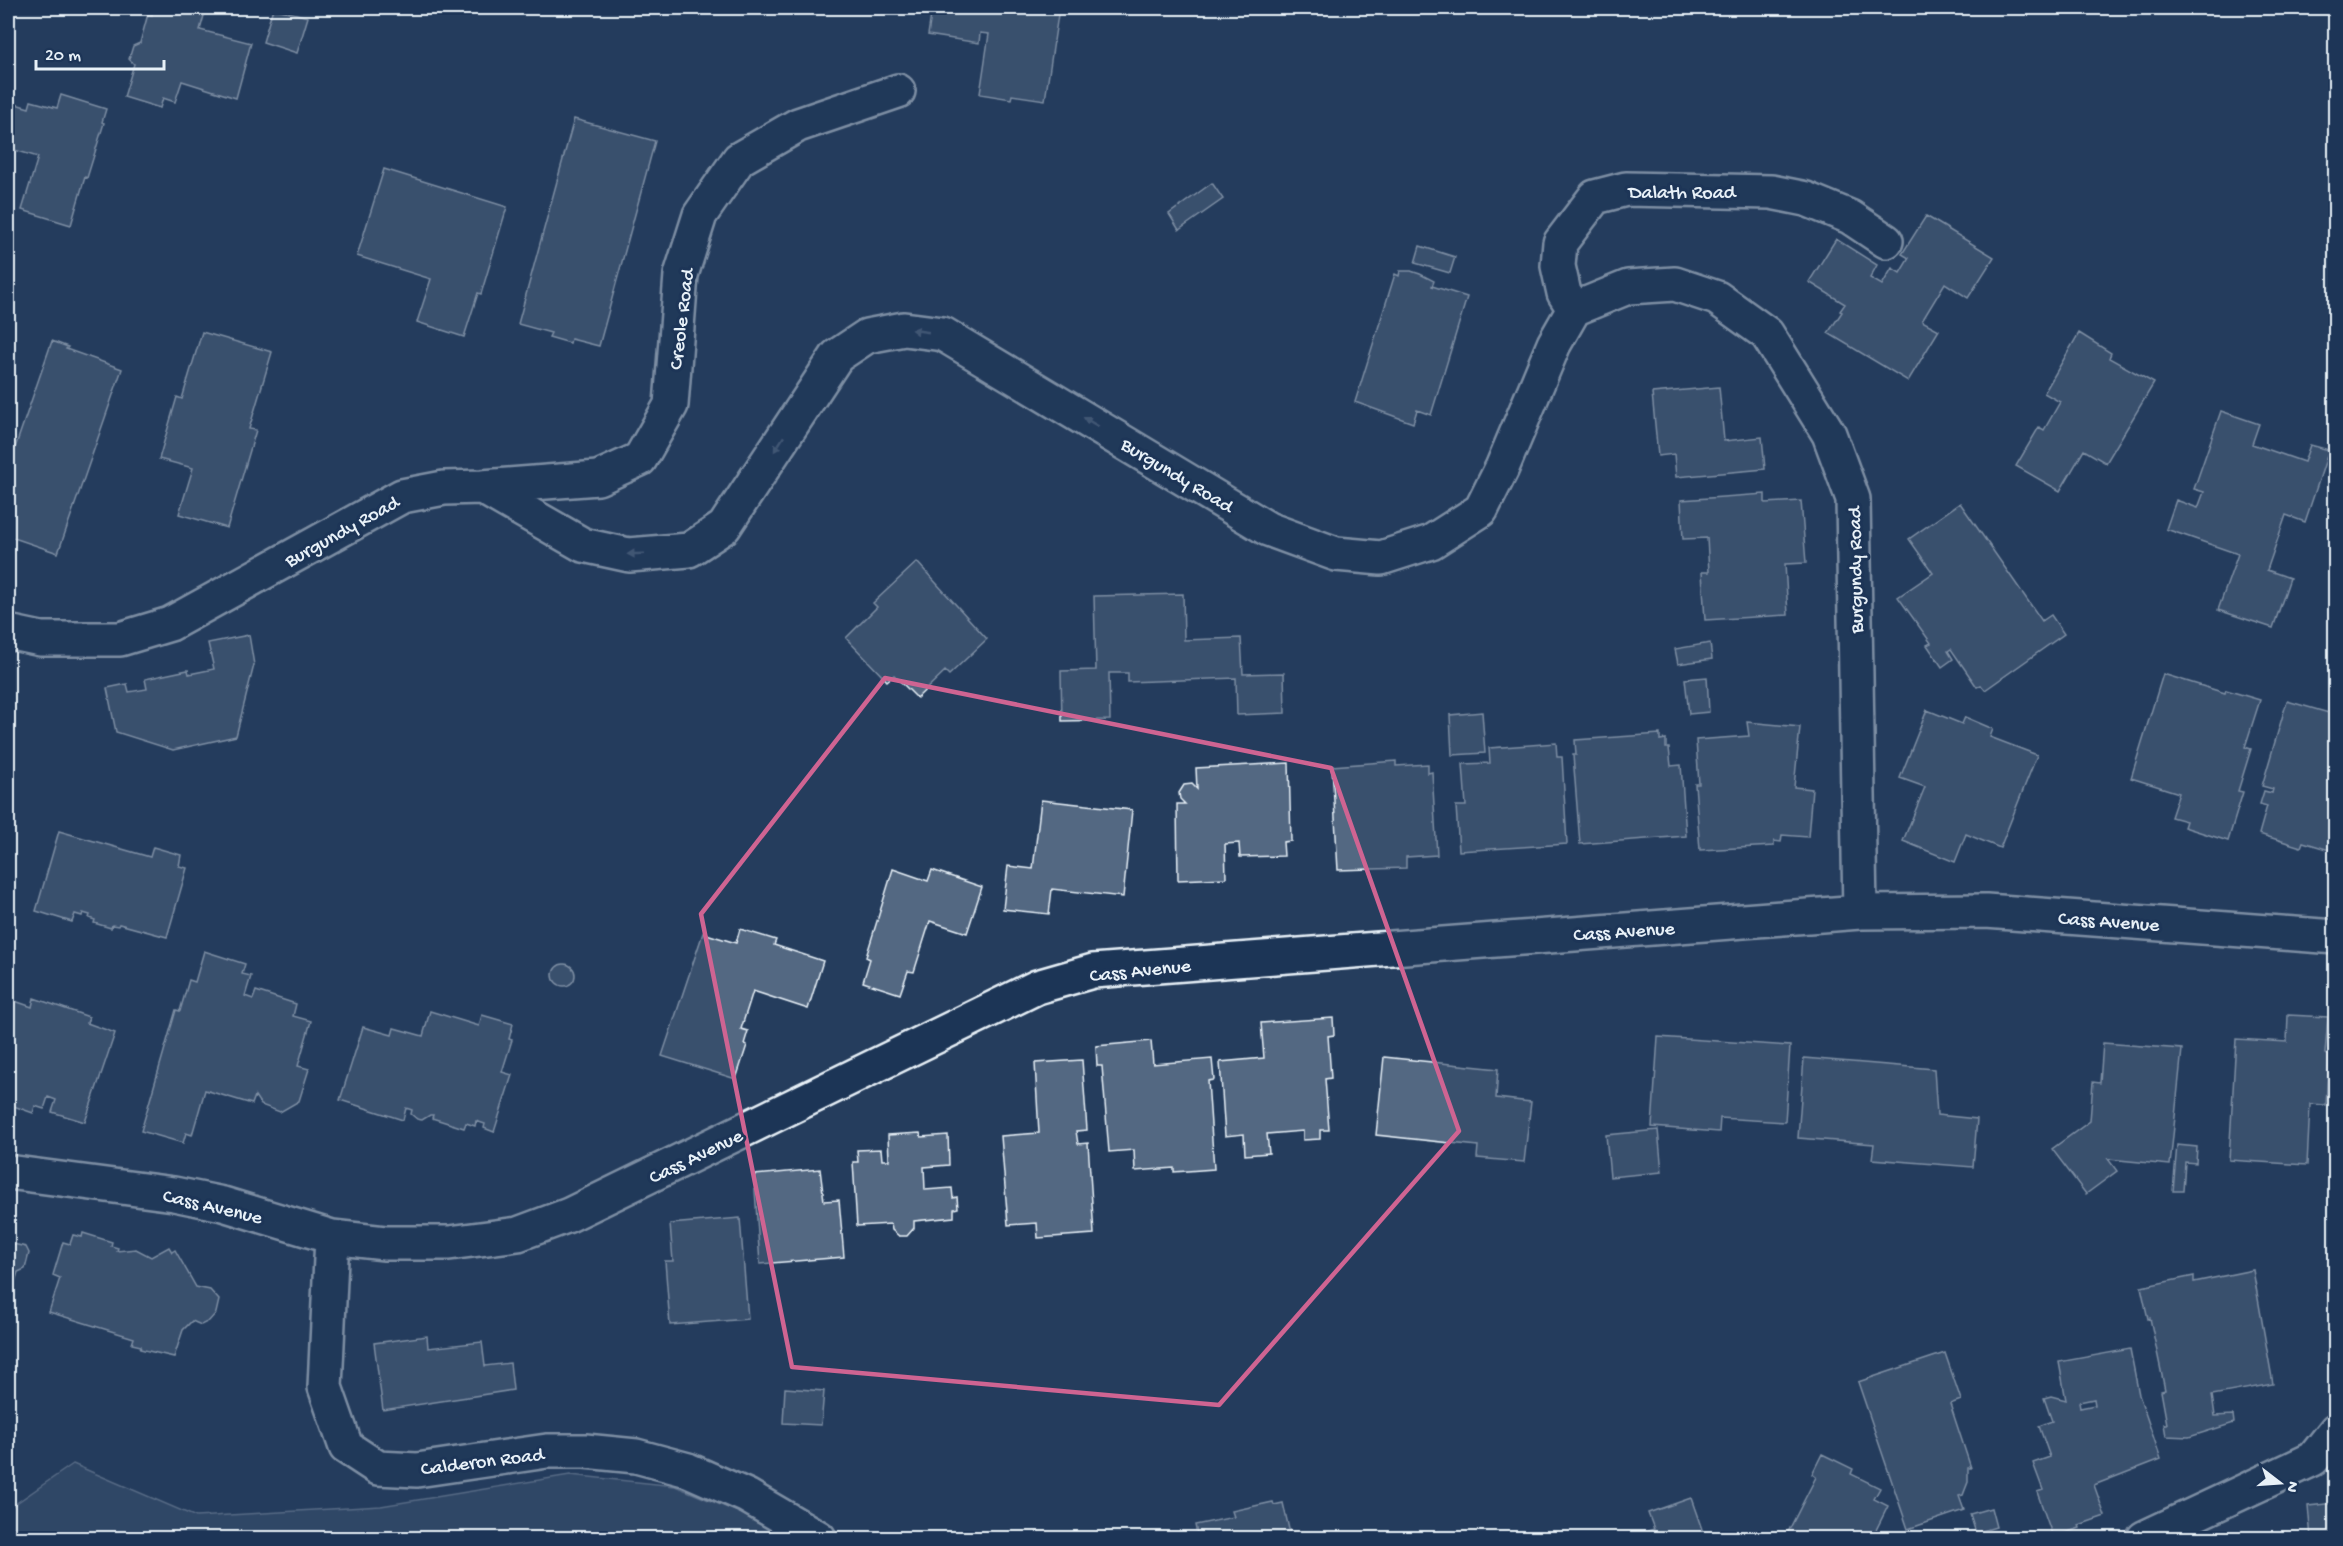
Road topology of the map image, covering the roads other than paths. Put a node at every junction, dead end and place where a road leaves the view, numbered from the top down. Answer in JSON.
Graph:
{"nodes":[{"id":1,"x":898,"y":91,"type":"dead end"},
{"id":2,"x":1886,"y":241,"type":"dead end"},
{"id":3,"x":1574,"y":309,"type":"junction"},
{"id":4,"x":482,"y":487,"type":"junction"},
{"id":5,"x":8,"y":632,"type":"edge"},
{"id":6,"x":1860,"y":912,"type":"junction"},
{"id":7,"x":2336,"y":937,"type":"edge"},
{"id":8,"x":8,"y":1172,"type":"edge"},
{"id":9,"x":332,"y":1237,"type":"junction"},
{"id":10,"x":2336,"y":1430,"type":"edge"},
{"id":11,"x":819,"y":1539,"type":"edge"},
{"id":12,"x":2144,"y":1539,"type":"edge"}],
"edges":[{"from":1,"to":4,"type":"street","name":"Creole Road"},
{"from":2,"to":3,"type":"street","name":"Dalath Road"},
{"from":3,"to":4,"type":"street","name":"Burgundy Road","one_way":true},
{"from":3,"to":6,"type":"street","name":"Burgundy Road"},
{"from":4,"to":5,"type":"street","name":"Burgundy Road"},
{"from":6,"to":7,"type":"street","name":"Cass Avenue"},
{"from":6,"to":9,"type":"street","name":"Cass Avenue"},
{"from":8,"to":9,"type":"street","name":"Cass Avenue"},
{"from":9,"to":11,"type":"street","name":"Calderon Road"},
{"from":10,"to":12,"type":"street"}]}
